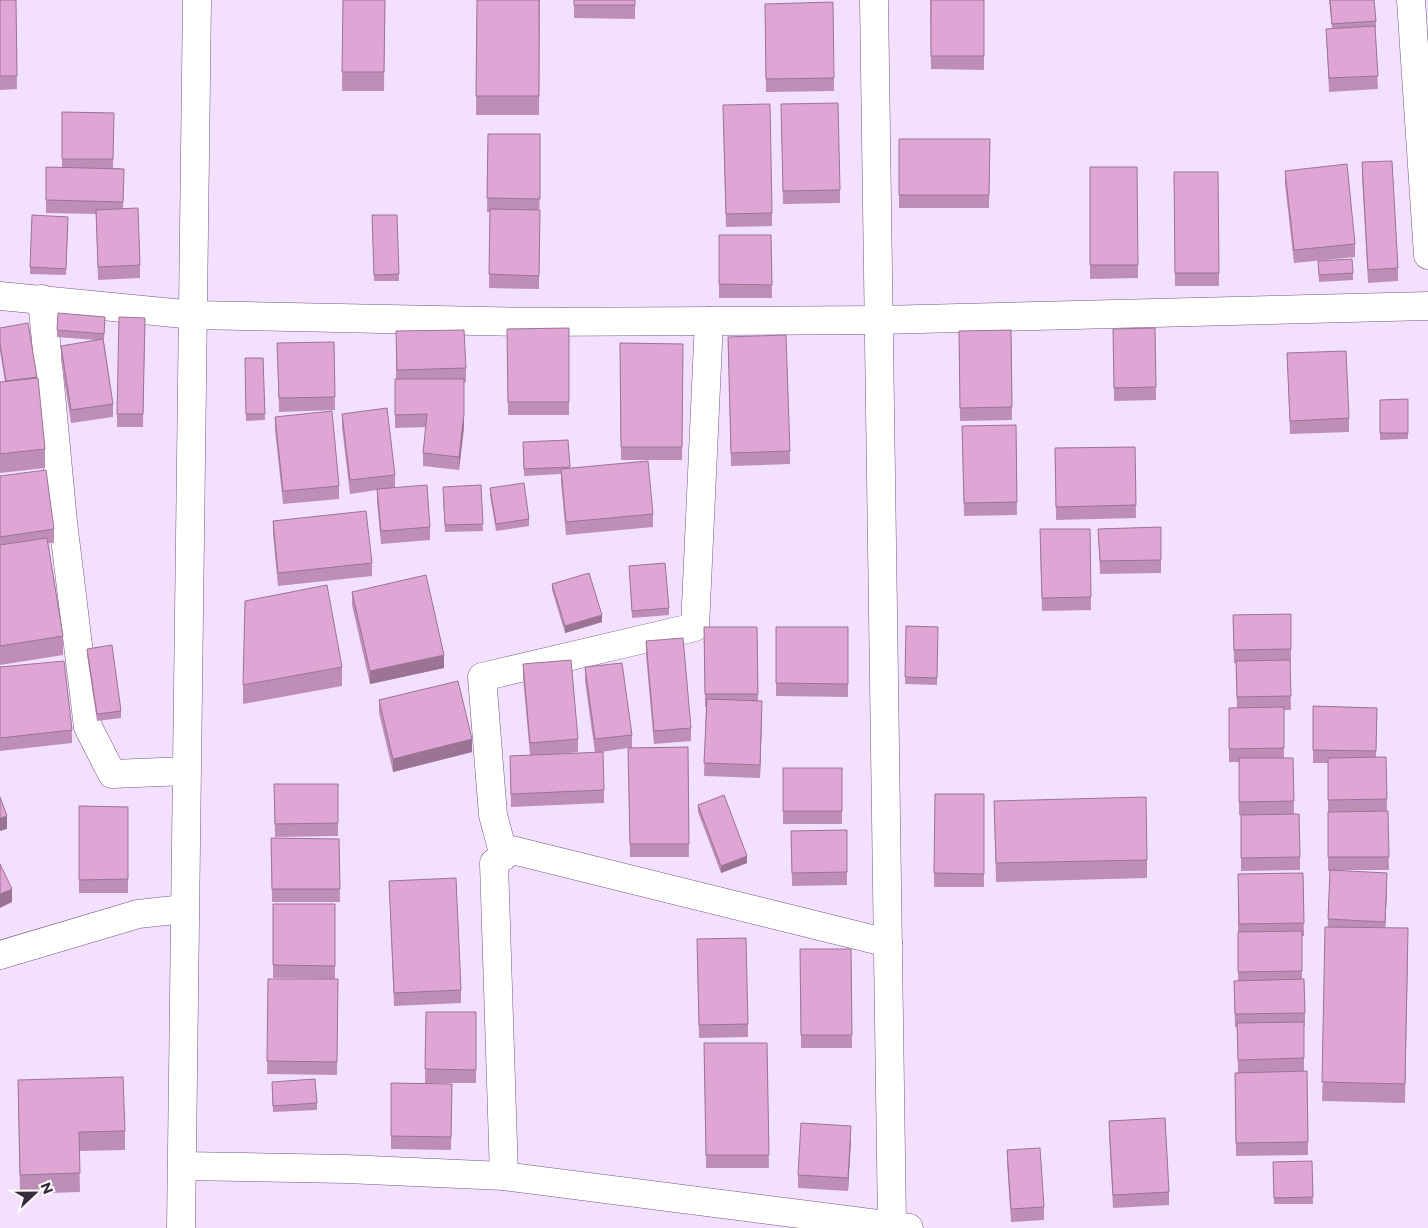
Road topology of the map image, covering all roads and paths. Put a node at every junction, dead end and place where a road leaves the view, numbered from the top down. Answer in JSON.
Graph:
{"nodes":[{"id":1,"x":197,"y":0,"type":"edge"},
{"id":2,"x":874,"y":0,"type":"edge"},
{"id":3,"x":1411,"y":0,"type":"edge"},
{"id":4,"x":1428,"y":255,"type":"edge"},
{"id":5,"x":0,"y":296,"type":"edge"},
{"id":6,"x":42,"y":299,"type":"junction"},
{"id":7,"x":1428,"y":306,"type":"edge"},
{"id":8,"x":194,"y":316,"type":"junction"},
{"id":9,"x":880,"y":320,"type":"junction"},
{"id":10,"x":710,"y":321,"type":"junction"},
{"id":11,"x":186,"y":771,"type":"junction"},
{"id":12,"x":504,"y":856,"type":"junction"},
{"id":13,"x":184,"y":909,"type":"junction"},
{"id":14,"x":888,"y":943,"type":"junction"},
{"id":15,"x":0,"y":955,"type":"edge"},
{"id":16,"x":183,"y":1166,"type":"junction"},
{"id":17,"x":504,"y":1176,"type":"junction"},
{"id":18,"x":901,"y":1227,"type":"edge"},
{"id":19,"x":181,"y":1228,"type":"edge"}],
"edges":[{"from":1,"to":8,"type":"street"},
{"from":2,"to":9,"type":"street"},
{"from":3,"to":4,"type":"street"},
{"from":5,"to":6,"type":"street"},
{"from":6,"to":8,"type":"street"},
{"from":6,"to":11,"type":"street"},
{"from":7,"to":9,"type":"street"},
{"from":8,"to":10,"type":"street"},
{"from":8,"to":11,"type":"street"},
{"from":9,"to":10,"type":"street"},
{"from":9,"to":14,"type":"street"},
{"from":10,"to":12,"type":"street"},
{"from":11,"to":13,"type":"street"},
{"from":12,"to":14,"type":"street"},
{"from":12,"to":17,"type":"street"},
{"from":13,"to":15,"type":"street"},
{"from":13,"to":16,"type":"street"},
{"from":14,"to":18,"type":"street"},
{"from":16,"to":17,"type":"street"},
{"from":16,"to":19,"type":"street"},
{"from":17,"to":18,"type":"street"}]}
